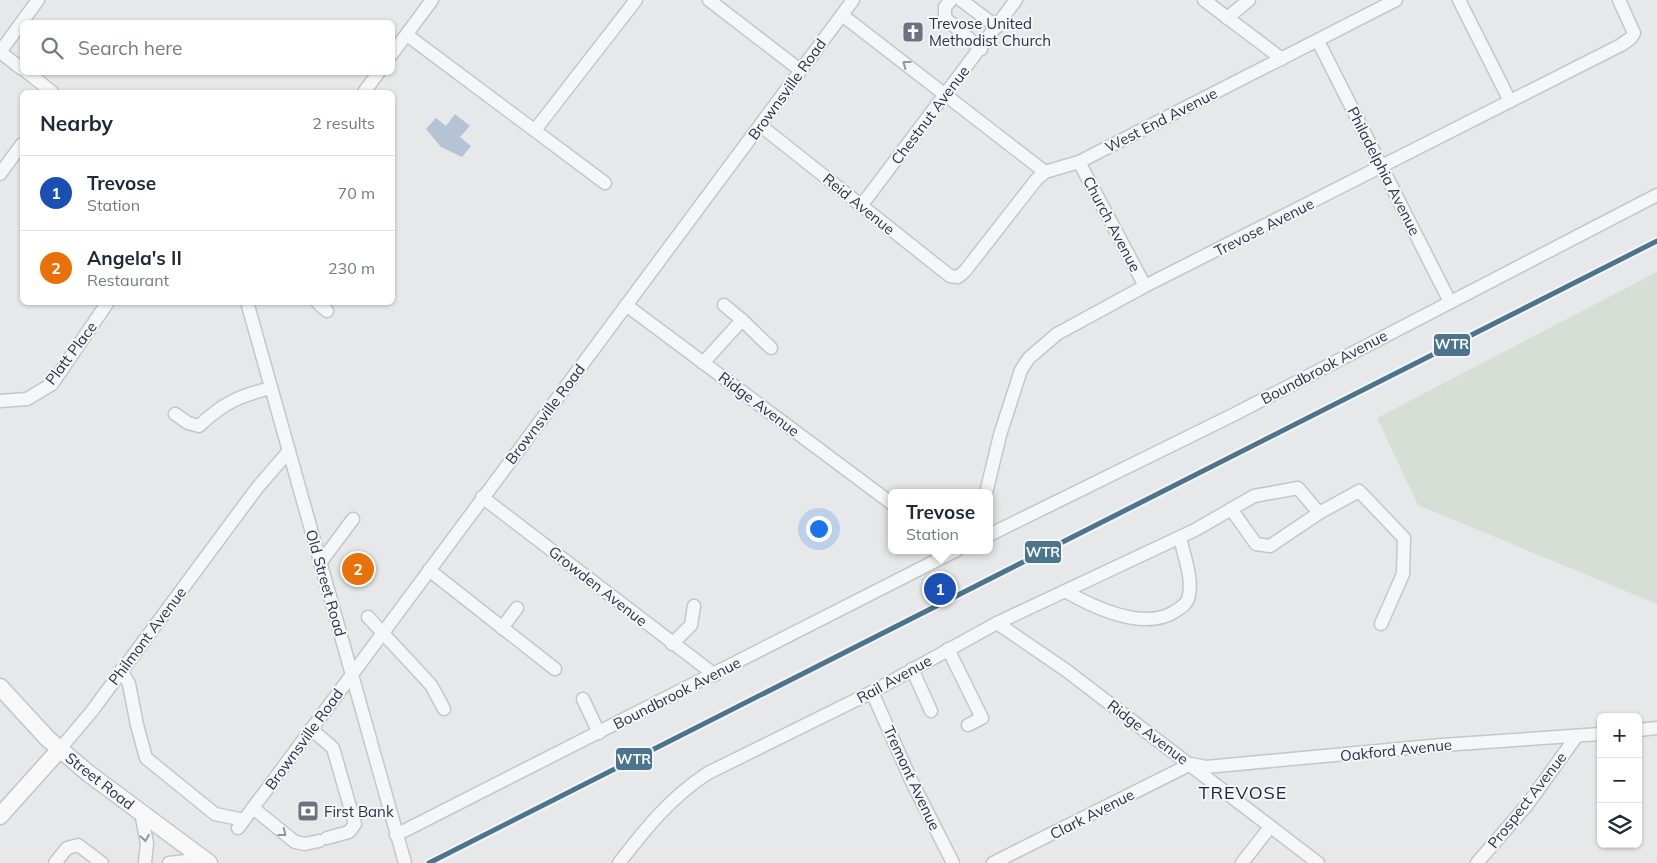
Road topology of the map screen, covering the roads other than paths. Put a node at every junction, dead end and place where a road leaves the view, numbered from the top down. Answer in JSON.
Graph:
{"nodes":[{"id":1,"x":38,"y":0,"type":"edge"},
{"id":2,"x":432,"y":0,"type":"edge"},
{"id":3,"x":636,"y":0,"type":"edge"},
{"id":4,"x":709,"y":0,"type":"edge"},
{"id":5,"x":853,"y":0,"type":"edge"},
{"id":6,"x":951,"y":0,"type":"edge"},
{"id":7,"x":961,"y":0,"type":"edge"},
{"id":8,"x":1016,"y":0,"type":"edge"},
{"id":9,"x":1204,"y":0,"type":"edge"},
{"id":10,"x":1249,"y":0,"type":"edge"},
{"id":11,"x":1396,"y":0,"type":"edge"},
{"id":12,"x":1458,"y":0,"type":"edge"},
{"id":13,"x":1619,"y":0,"type":"edge"},
{"id":14,"x":842,"y":15,"type":"junction"},
{"id":15,"x":1227,"y":18,"type":"junction"},
{"id":16,"x":23,"y":20,"type":"edge"},
{"id":17,"x":20,"y":25,"type":"edge"},
{"id":18,"x":997,"y":27,"type":"junction"},
{"id":19,"x":406,"y":35,"type":"junction"},
{"id":20,"x":1318,"y":41,"type":"junction"},
{"id":21,"x":981,"y":49,"type":"junction"},
{"id":22,"x":395,"y":50,"type":"edge"},
{"id":23,"x":0,"y":52,"type":"edge"},
{"id":24,"x":1282,"y":59,"type":"junction"},
{"id":25,"x":20,"y":67,"type":"edge"},
{"id":26,"x":800,"y":70,"type":"junction"},
{"id":27,"x":30,"y":75,"type":"edge"},
{"id":28,"x":377,"y":75,"type":"edge"},
{"id":29,"x":49,"y":90,"type":"edge"},
{"id":30,"x":366,"y":90,"type":"edge"},
{"id":31,"x":945,"y":94,"type":"junction"},
{"id":32,"x":1510,"y":101,"type":"junction"},
{"id":33,"x":761,"y":126,"type":"junction"},
{"id":34,"x":535,"y":130,"type":"junction"},
{"id":35,"x":20,"y":147,"type":"edge"},
{"id":36,"x":1080,"y":162,"type":"junction"},
{"id":37,"x":1382,"y":167,"type":"junction"},
{"id":38,"x":1045,"y":172,"type":"junction"},
{"id":39,"x":0,"y":174,"type":"edge"},
{"id":40,"x":605,"y":183,"type":"dead end"},
{"id":41,"x":1657,"y":195,"type":"edge"},
{"id":42,"x":861,"y":206,"type":"junction"},
{"id":43,"x":1145,"y":286,"type":"junction"},
{"id":44,"x":1450,"y":302,"type":"junction"},
{"id":45,"x":106,"y":305,"type":"edge"},
{"id":46,"x":248,"y":305,"type":"edge"},
{"id":47,"x":321,"y":305,"type":"edge"},
{"id":48,"x":626,"y":305,"type":"junction"},
{"id":49,"x":724,"y":305,"type":"dead end"},
{"id":50,"x":328,"y":311,"type":"dead end"},
{"id":51,"x":742,"y":320,"type":"junction"},
{"id":52,"x":771,"y":348,"type":"dead end"},
{"id":53,"x":703,"y":363,"type":"junction"},
{"id":54,"x":271,"y":388,"type":"junction"},
{"id":55,"x":0,"y":401,"type":"edge"},
{"id":56,"x":174,"y":414,"type":"dead end"},
{"id":57,"x":289,"y":451,"type":"junction"},
{"id":58,"x":987,"y":489,"type":"edge"},
{"id":59,"x":482,"y":497,"type":"junction"},
{"id":60,"x":888,"y":501,"type":"edge"},
{"id":61,"x":1231,"y":509,"type":"junction"},
{"id":62,"x":1319,"y":513,"type":"junction"},
{"id":63,"x":353,"y":519,"type":"dead end"},
{"id":64,"x":993,"y":533,"type":"edge"},
{"id":65,"x":1180,"y":538,"type":"junction"},
{"id":66,"x":948,"y":554,"type":"edge"},
{"id":67,"x":320,"y":563,"type":"junction"},
{"id":68,"x":429,"y":570,"type":"junction"},
{"id":69,"x":1064,"y":591,"type":"junction"},
{"id":70,"x":694,"y":606,"type":"dead end"},
{"id":71,"x":517,"y":608,"type":"dead end"},
{"id":72,"x":368,"y":617,"type":"dead end"},
{"id":73,"x":997,"y":623,"type":"junction"},
{"id":74,"x":1381,"y":624,"type":"dead end"},
{"id":75,"x":502,"y":628,"type":"junction"},
{"id":76,"x":383,"y":633,"type":"junction"},
{"id":77,"x":672,"y":644,"type":"junction"},
{"id":78,"x":948,"y":650,"type":"junction"},
{"id":79,"x":555,"y":669,"type":"dead end"},
{"id":80,"x":912,"y":669,"type":"junction"},
{"id":81,"x":121,"y":670,"type":"junction"},
{"id":82,"x":352,"y":675,"type":"junction"},
{"id":83,"x":715,"y":675,"type":"junction"},
{"id":84,"x":0,"y":687,"type":"edge"},
{"id":85,"x":872,"y":692,"type":"junction"},
{"id":86,"x":583,"y":699,"type":"dead end"},
{"id":87,"x":444,"y":709,"type":"dead end"},
{"id":88,"x":931,"y":711,"type":"dead end"},
{"id":89,"x":968,"y":725,"type":"dead end"},
{"id":90,"x":1657,"y":728,"type":"edge"},
{"id":91,"x":311,"y":729,"type":"junction"},
{"id":92,"x":1642,"y":730,"type":"edge"},
{"id":93,"x":599,"y":733,"type":"junction"},
{"id":94,"x":1597,"y":734,"type":"edge"},
{"id":95,"x":1576,"y":737,"type":"junction"},
{"id":96,"x":60,"y":750,"type":"junction"},
{"id":97,"x":1191,"y":764,"type":"junction"},
{"id":98,"x":253,"y":808,"type":"junction"},
{"id":99,"x":141,"y":813,"type":"junction"},
{"id":100,"x":0,"y":816,"type":"edge"},
{"id":101,"x":1270,"y":827,"type":"junction"},
{"id":102,"x":396,"y":835,"type":"junction"},
{"id":103,"x":403,"y":857,"type":"edge"},
{"id":104,"x":206,"y":861,"type":"edge"},
{"id":105,"x":55,"y":863,"type":"edge"},
{"id":106,"x":102,"y":863,"type":"edge"},
{"id":107,"x":145,"y":863,"type":"edge"},
{"id":108,"x":169,"y":863,"type":"edge"},
{"id":109,"x":619,"y":863,"type":"edge"},
{"id":110,"x":954,"y":863,"type":"edge"},
{"id":111,"x":993,"y":863,"type":"edge"},
{"id":112,"x":1242,"y":863,"type":"edge"},
{"id":113,"x":1318,"y":863,"type":"edge"},
{"id":114,"x":1477,"y":863,"type":"edge"}],
"edges":[{"from":1,"to":16,"type":"street"},
{"from":2,"to":19,"type":"street"},
{"from":3,"to":34,"type":"street"},
{"from":4,"to":26,"type":"street"},
{"from":5,"to":14,"type":"street","name":"Brownsville Road"},
{"from":6,"to":21,"type":"street"},
{"from":7,"to":18,"type":"street"},
{"from":8,"to":18,"type":"street","name":"Chestnut Avenue"},
{"from":9,"to":15,"type":"street"},
{"from":10,"to":15,"type":"street"},
{"from":11,"to":20,"type":"street","name":"West End Avenue"},
{"from":12,"to":32,"type":"street"},
{"from":13,"to":32,"type":"street","name":"Trevose Avenue"},
{"from":14,"to":26,"type":"street","name":"Brownsville Road"},
{"from":31,"to":14,"type":"street","one_way":true},
{"from":15,"to":24,"type":"street"},
{"from":17,"to":23,"type":"street"},
{"from":18,"to":21,"type":"street","name":"Chestnut Avenue"},
{"from":19,"to":22,"type":"street"},
{"from":19,"to":34,"type":"street"},
{"from":20,"to":24,"type":"street","name":"West End Avenue"},
{"from":20,"to":37,"type":"street","name":"Philadelphia Avenue"},
{"from":21,"to":31,"type":"street","name":"Chestnut Avenue"},
{"from":23,"to":25,"type":"street"},
{"from":24,"to":36,"type":"street","name":"West End Avenue"},
{"from":26,"to":33,"type":"street","name":"Brownsville Road"},
{"from":27,"to":29,"type":"street"},
{"from":28,"to":30,"type":"street"},
{"from":31,"to":38,"type":"street"},
{"from":31,"to":42,"type":"street","name":"Chestnut Avenue"},
{"from":32,"to":37,"type":"street","name":"Trevose Avenue"},
{"from":33,"to":42,"type":"street","name":"Reid Avenue"},
{"from":33,"to":48,"type":"street","name":"Brownsville Road"},
{"from":34,"to":40,"type":"street"},
{"from":35,"to":39,"type":"street"},
{"from":36,"to":38,"type":"street","name":"West End Avenue"},
{"from":36,"to":43,"type":"street","name":"Church Avenue"},
{"from":37,"to":43,"type":"street","name":"Trevose Avenue"},
{"from":37,"to":44,"type":"street","name":"Philadelphia Avenue"},
{"from":38,"to":42,"type":"street","name":"Reid Avenue"},
{"from":41,"to":44,"type":"street","name":"Boundbrook Avenue"},
{"from":43,"to":58,"type":"street","name":"Trevose Avenue"},
{"from":44,"to":64,"type":"street","name":"Boundbrook Avenue"},
{"from":45,"to":55,"type":"street","name":"Platt Place"},
{"from":46,"to":54,"type":"street","name":"Old Street Road"},
{"from":47,"to":50,"type":"street"},
{"from":48,"to":53,"type":"street","name":"Ridge Avenue"},
{"from":48,"to":59,"type":"street","name":"Brownsville Road"},
{"from":49,"to":51,"type":"street"},
{"from":51,"to":52,"type":"street"},
{"from":51,"to":53,"type":"street"},
{"from":53,"to":60,"type":"street","name":"Ridge Avenue"},
{"from":54,"to":56,"type":"street"},
{"from":54,"to":57,"type":"street","name":"Old Street Road"},
{"from":57,"to":67,"type":"street","name":"Old Street Road"},
{"from":57,"to":81,"type":"street","name":"Philmont Avenue"},
{"from":59,"to":68,"type":"street","name":"Brownsville Road"},
{"from":59,"to":77,"type":"street","name":"Growden Avenue"},
{"from":61,"to":62,"type":"street","name":"Rail Avenue"},
{"from":61,"to":62,"type":"street"},
{"from":61,"to":65,"type":"street","name":"Rail Avenue"},
{"from":62,"to":74,"type":"street"},
{"from":63,"to":67,"type":"street"},
{"from":65,"to":69,"type":"street","name":"Rail Avenue"},
{"from":65,"to":69,"type":"street"},
{"from":66,"to":83,"type":"street","name":"Boundbrook Avenue"},
{"from":67,"to":82,"type":"street","name":"Old Street Road"},
{"from":68,"to":75,"type":"street"},
{"from":68,"to":76,"type":"street","name":"Brownsville Road"},
{"from":69,"to":73,"type":"street","name":"Rail Avenue"},
{"from":70,"to":77,"type":"street"},
{"from":71,"to":75,"type":"street"},
{"from":72,"to":76,"type":"street"},
{"from":73,"to":78,"type":"street","name":"Rail Avenue"},
{"from":73,"to":97,"type":"street","name":"Ridge Avenue"},
{"from":75,"to":79,"type":"street"},
{"from":76,"to":82,"type":"street","name":"Brownsville Road"},
{"from":76,"to":87,"type":"street"},
{"from":77,"to":83,"type":"street","name":"Growden Avenue"},
{"from":78,"to":80,"type":"street","name":"Rail Avenue"},
{"from":78,"to":89,"type":"street"},
{"from":80,"to":85,"type":"street","name":"Rail Avenue"},
{"from":80,"to":88,"type":"street"},
{"from":81,"to":96,"type":"street","name":"Philmont Avenue"},
{"from":81,"to":98,"type":"street","name":"Brownsville Road"},
{"from":82,"to":91,"type":"street","name":"Brownsville Road"},
{"from":82,"to":102,"type":"street","name":"Old Street Road"},
{"from":83,"to":93,"type":"street","name":"Boundbrook Avenue"},
{"from":84,"to":96,"type":"main road","name":"Street Road"},
{"from":85,"to":109,"type":"street","name":"Rail Avenue"},
{"from":85,"to":110,"type":"street","name":"Tremont Avenue"},
{"from":86,"to":93,"type":"street"},
{"from":90,"to":92,"type":"street"},
{"from":91,"to":98,"type":"street","name":"Brownsville Road"},
{"from":98,"to":91,"type":"street","one_way":true},
{"from":93,"to":102,"type":"street","name":"Boundbrook Avenue"},
{"from":94,"to":95,"type":"street","name":"Oakford Avenue"},
{"from":95,"to":97,"type":"street","name":"Oakford Avenue"},
{"from":95,"to":114,"type":"street","name":"Prospect Avenue"},
{"from":96,"to":99,"type":"main road","name":"Street Road"},
{"from":96,"to":100,"type":"main road","name":"Philmont Avenue"},
{"from":97,"to":101,"type":"street","name":"Ridge Avenue"},
{"from":97,"to":111,"type":"street","name":"Clark Avenue"},
{"from":99,"to":104,"type":"main road","name":"Street Road"},
{"from":99,"to":107,"type":"street","one_way":true},
{"from":101,"to":112,"type":"street"},
{"from":101,"to":113,"type":"street","name":"Ridge Avenue"},
{"from":102,"to":103,"type":"street","name":"Old Street Road"},
{"from":104,"to":108,"type":"street"},
{"from":105,"to":106,"type":"street"}]}
